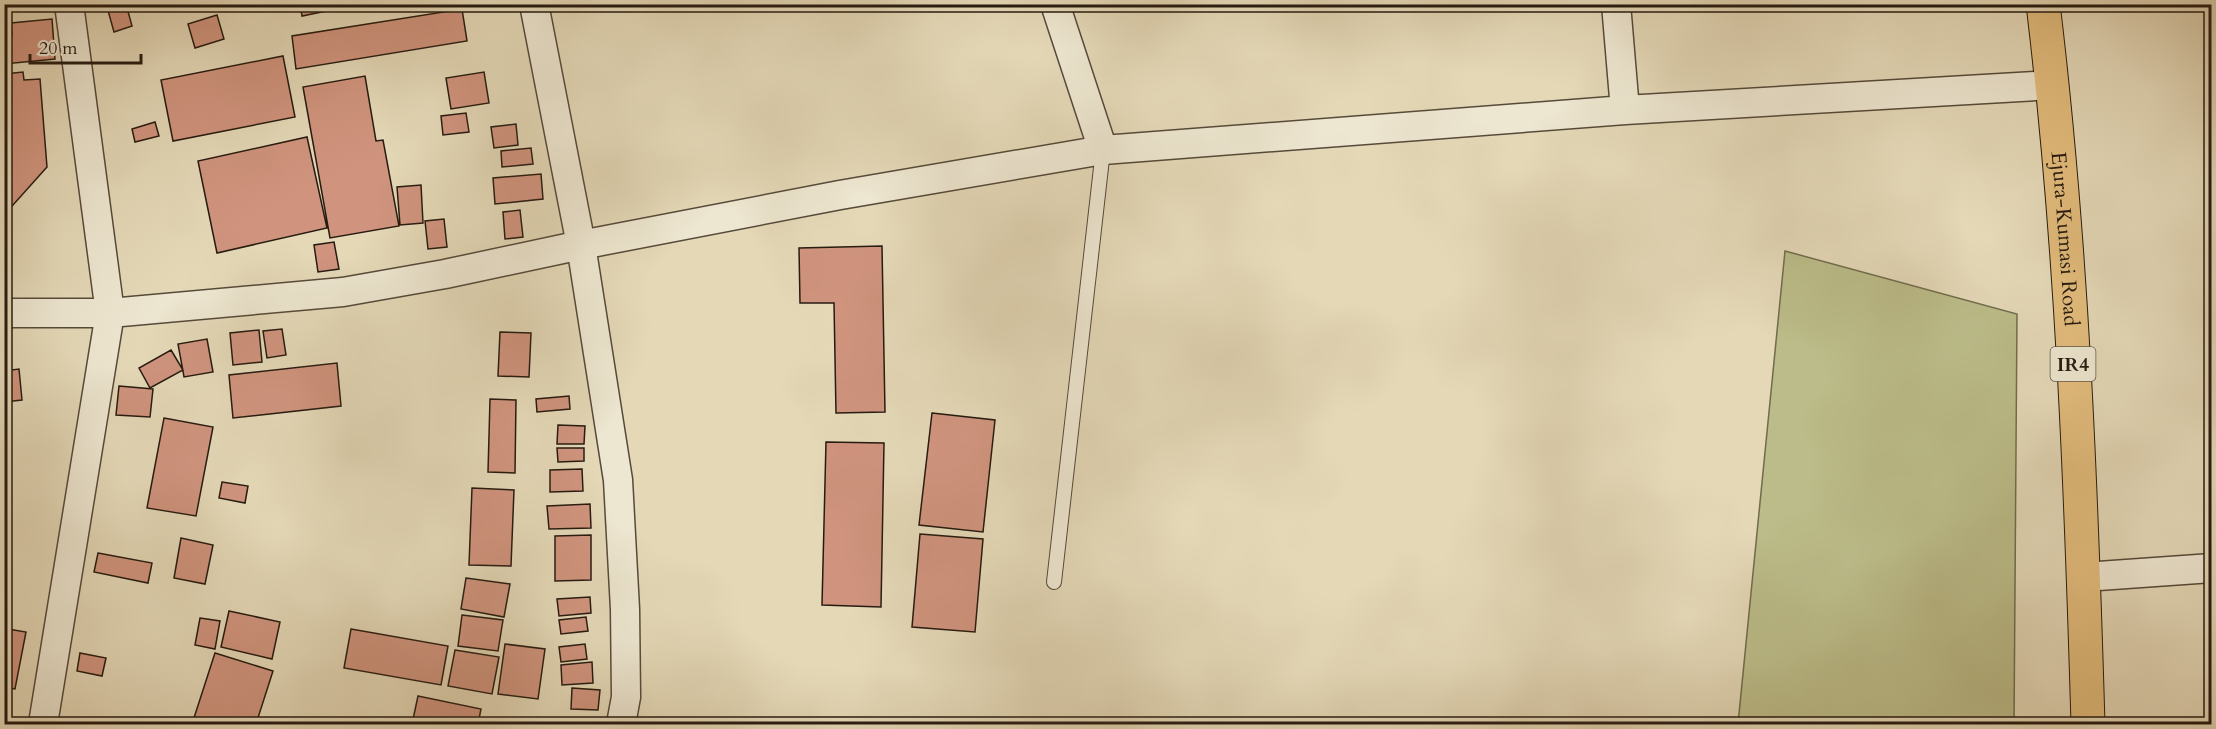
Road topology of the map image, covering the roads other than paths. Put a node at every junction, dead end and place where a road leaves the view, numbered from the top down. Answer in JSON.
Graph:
{"nodes":[{"id":1,"x":69,"y":4,"type":"edge"},
{"id":2,"x":534,"y":4,"type":"edge"},
{"id":3,"x":1055,"y":4,"type":"edge"},
{"id":4,"x":1616,"y":4,"type":"edge"},
{"id":5,"x":2043,"y":4,"type":"edge"},
{"id":6,"x":2053,"y":85,"type":"junction"},
{"id":7,"x":1625,"y":110,"type":"junction"},
{"id":8,"x":1103,"y":150,"type":"junction"},
{"id":9,"x":581,"y":245,"type":"junction"},
{"id":10,"x":4,"y":313,"type":"edge"},
{"id":11,"x":111,"y":313,"type":"junction"},
{"id":12,"x":2211,"y":568,"type":"edge"},
{"id":13,"x":2084,"y":578,"type":"junction"},
{"id":14,"x":1054,"y":582,"type":"dead end"},
{"id":15,"x":43,"y":724,"type":"edge"},
{"id":16,"x":621,"y":724,"type":"edge"},
{"id":17,"x":2088,"y":724,"type":"edge"}],
"edges":[{"from":1,"to":11,"type":"street"},
{"from":2,"to":9,"type":"street"},
{"from":3,"to":8,"type":"street"},
{"from":4,"to":7,"type":"street"},
{"from":5,"to":6,"type":"main road","name":"Ejura-Kumasi Road","number":"IR4"},
{"from":6,"to":7,"type":"street"},
{"from":6,"to":13,"type":"main road","name":"Ejura-Kumasi Road","number":"IR4"},
{"from":7,"to":8,"type":"street"},
{"from":8,"to":9,"type":"street"},
{"from":8,"to":14,"type":"lane"},
{"from":9,"to":11,"type":"street"},
{"from":9,"to":16,"type":"street"},
{"from":10,"to":11,"type":"street"},
{"from":11,"to":15,"type":"street"},
{"from":12,"to":13,"type":"street"},
{"from":13,"to":17,"type":"main road","name":"Ejura-Kumasi Road","number":"IR4"}]}
